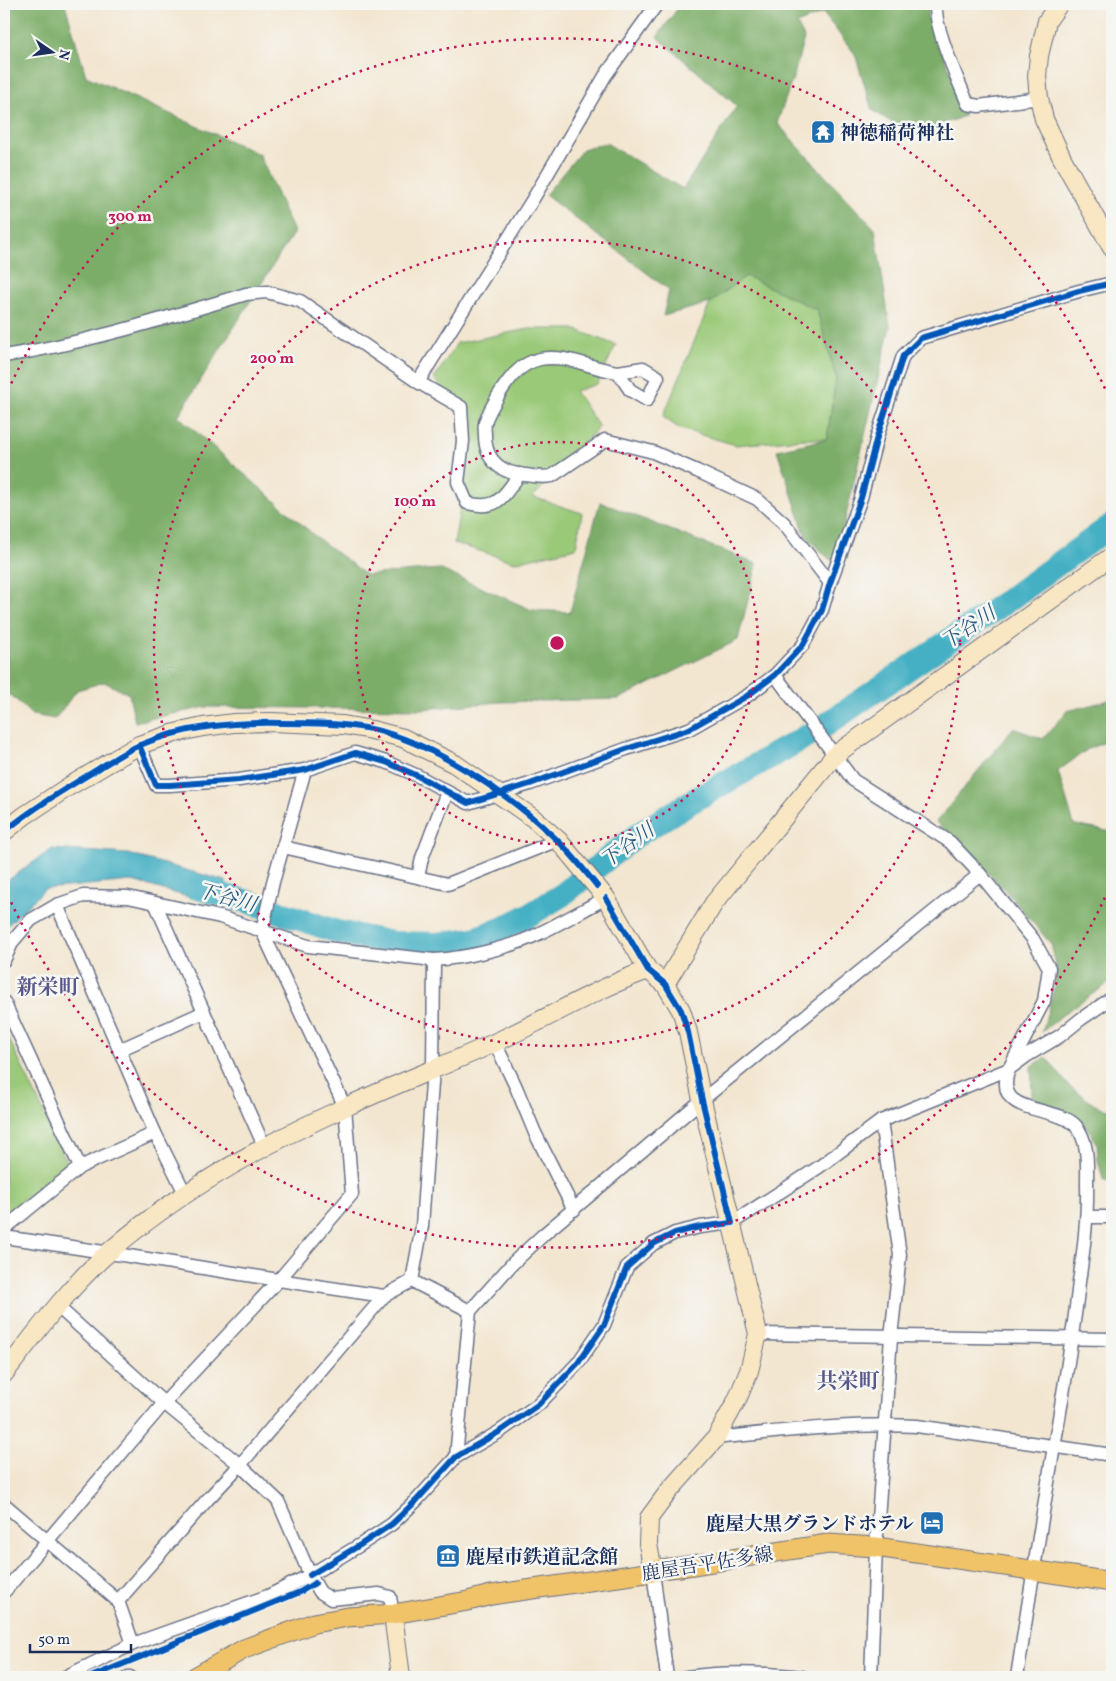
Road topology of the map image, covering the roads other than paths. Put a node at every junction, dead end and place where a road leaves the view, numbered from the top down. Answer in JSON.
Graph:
{"nodes":[{"id":1,"x":657,"y":4,"type":"edge"},
{"id":2,"x":936,"y":4,"type":"edge"},
{"id":3,"x":1058,"y":4,"type":"edge"},
{"id":4,"x":1039,"y":98,"type":"junction"},
{"id":5,"x":1112,"y":248,"type":"edge"},
{"id":6,"x":1112,"y":283,"type":"edge"},
{"id":7,"x":4,"y":356,"type":"edge"},
{"id":8,"x":618,"y":372,"type":"dead end"},
{"id":9,"x":418,"y":382,"type":"junction"},
{"id":10,"x":520,"y":474,"type":"junction"},
{"id":11,"x":1112,"y":556,"type":"edge"},
{"id":12,"x":830,"y":583,"type":"junction"},
{"id":13,"x":776,"y":675,"type":"junction"},
{"id":14,"x":139,"y":745,"type":"junction"},
{"id":15,"x":831,"y":748,"type":"junction"},
{"id":16,"x":305,"y":770,"type":"junction"},
{"id":17,"x":447,"y":792,"type":"junction"},
{"id":18,"x":500,"y":794,"type":"junction"},
{"id":19,"x":4,"y":832,"type":"edge"},
{"id":20,"x":558,"y":840,"type":"junction"},
{"id":21,"x":283,"y":847,"type":"junction"},
{"id":22,"x":980,"y":874,"type":"junction"},
{"id":23,"x":418,"y":877,"type":"junction"},
{"id":24,"x":601,"y":892,"type":"junction"},
{"id":25,"x":155,"y":903,"type":"junction"},
{"id":26,"x":57,"y":905,"type":"junction"},
{"id":27,"x":262,"y":931,"type":"junction"},
{"id":28,"x":4,"y":960,"type":"edge"},
{"id":29,"x":434,"y":960,"type":"junction"},
{"id":30,"x":648,"y":970,"type":"junction"},
{"id":31,"x":665,"y":984,"type":"junction"},
{"id":32,"x":1112,"y":998,"type":"edge"},
{"id":33,"x":4,"y":1002,"type":"edge"},
{"id":34,"x":204,"y":1012,"type":"junction"},
{"id":35,"x":495,"y":1043,"type":"junction"},
{"id":36,"x":119,"y":1050,"type":"junction"},
{"id":37,"x":432,"y":1069,"type":"junction"},
{"id":38,"x":1009,"y":1069,"type":"junction"},
{"id":39,"x":702,"y":1100,"type":"junction"},
{"id":40,"x":345,"y":1107,"type":"junction"},
{"id":41,"x":881,"y":1121,"type":"junction"},
{"id":42,"x":155,"y":1133,"type":"junction"},
{"id":43,"x":265,"y":1148,"type":"junction"},
{"id":44,"x":80,"y":1167,"type":"junction"},
{"id":45,"x":185,"y":1193,"type":"junction"},
{"id":46,"x":574,"y":1210,"type":"junction"},
{"id":47,"x":1088,"y":1217,"type":"junction"},
{"id":48,"x":1112,"y":1217,"type":"edge"},
{"id":49,"x":732,"y":1223,"type":"junction"},
{"id":50,"x":4,"y":1229,"type":"edge"},
{"id":51,"x":4,"y":1237,"type":"edge"},
{"id":52,"x":108,"y":1252,"type":"junction"},
{"id":53,"x":278,"y":1281,"type":"junction"},
{"id":54,"x":412,"y":1281,"type":"junction"},
{"id":55,"x":384,"y":1296,"type":"junction"},
{"id":56,"x":56,"y":1305,"type":"junction"},
{"id":57,"x":470,"y":1311,"type":"junction"},
{"id":58,"x":758,"y":1334,"type":"junction"},
{"id":59,"x":891,"y":1337,"type":"junction"},
{"id":60,"x":1072,"y":1339,"type":"junction"},
{"id":61,"x":1112,"y":1339,"type":"edge"},
{"id":62,"x":4,"y":1374,"type":"edge"},
{"id":63,"x":164,"y":1403,"type":"junction"},
{"id":64,"x":885,"y":1425,"type":"junction"},
{"id":65,"x":716,"y":1438,"type":"junction"},
{"id":66,"x":1054,"y":1447,"type":"junction"},
{"id":67,"x":1112,"y":1455,"type":"edge"},
{"id":68,"x":456,"y":1457,"type":"junction"},
{"id":69,"x":240,"y":1465,"type":"junction"},
{"id":70,"x":4,"y":1504,"type":"edge"},
{"id":71,"x":48,"y":1542,"type":"junction"},
{"id":72,"x":876,"y":1547,"type":"junction"},
{"id":73,"x":1034,"y":1570,"type":"junction"},
{"id":74,"x":653,"y":1572,"type":"junction"},
{"id":75,"x":310,"y":1575,"type":"junction"},
{"id":76,"x":1112,"y":1582,"type":"edge"},
{"id":77,"x":4,"y":1592,"type":"edge"},
{"id":78,"x":118,"y":1601,"type":"junction"},
{"id":79,"x":393,"y":1614,"type":"junction"},
{"id":80,"x":133,"y":1644,"type":"junction"},
{"id":81,"x":65,"y":1677,"type":"edge"},
{"id":82,"x":194,"y":1677,"type":"edge"},
{"id":83,"x":401,"y":1677,"type":"edge"},
{"id":84,"x":668,"y":1677,"type":"edge"},
{"id":85,"x":687,"y":1677,"type":"edge"},
{"id":86,"x":802,"y":1677,"type":"edge"},
{"id":87,"x":871,"y":1677,"type":"edge"},
{"id":88,"x":1017,"y":1677,"type":"edge"}],
"edges":[{"from":1,"to":9,"type":"street"},
{"from":2,"to":4,"type":"street"},
{"from":3,"to":4,"type":"street"},
{"from":4,"to":5,"type":"street"},
{"from":6,"to":12,"type":"street"},
{"from":7,"to":9,"type":"street"},
{"from":8,"to":10,"type":"street"},
{"from":9,"to":10,"type":"street"},
{"from":10,"to":12,"type":"street"},
{"from":11,"to":15,"type":"street"},
{"from":12,"to":13,"type":"street"},
{"from":13,"to":15,"type":"street"},
{"from":13,"to":18,"type":"street"},
{"from":14,"to":16,"type":"street"},
{"from":14,"to":18,"type":"street"},
{"from":14,"to":19,"type":"street"},
{"from":15,"to":22,"type":"street"},
{"from":15,"to":31,"type":"street"},
{"from":16,"to":17,"type":"street"},
{"from":16,"to":21,"type":"street"},
{"from":17,"to":18,"type":"street"},
{"from":17,"to":23,"type":"street"},
{"from":18,"to":20,"type":"street"},
{"from":20,"to":23,"type":"street"},
{"from":20,"to":24,"type":"street"},
{"from":21,"to":23,"type":"street"},
{"from":21,"to":27,"type":"street"},
{"from":22,"to":38,"type":"street"},
{"from":22,"to":39,"type":"street"},
{"from":24,"to":29,"type":"street"},
{"from":24,"to":30,"type":"street"},
{"from":25,"to":26,"type":"street"},
{"from":25,"to":27,"type":"street"},
{"from":25,"to":34,"type":"street"},
{"from":26,"to":28,"type":"street"},
{"from":26,"to":36,"type":"street"},
{"from":27,"to":29,"type":"street"},
{"from":27,"to":40,"type":"street"},
{"from":29,"to":37,"type":"street"},
{"from":30,"to":31,"type":"street"},
{"from":30,"to":35,"type":"street"},
{"from":31,"to":39,"type":"street"},
{"from":32,"to":38,"type":"street"},
{"from":33,"to":44,"type":"street"},
{"from":34,"to":36,"type":"street"},
{"from":34,"to":43,"type":"street"},
{"from":35,"to":37,"type":"street"},
{"from":35,"to":46,"type":"street"},
{"from":36,"to":42,"type":"street"},
{"from":37,"to":40,"type":"street"},
{"from":37,"to":54,"type":"street"},
{"from":38,"to":41,"type":"street"},
{"from":38,"to":47,"type":"street"},
{"from":39,"to":46,"type":"street"},
{"from":39,"to":49,"type":"street"},
{"from":40,"to":43,"type":"street"},
{"from":40,"to":53,"type":"street"},
{"from":41,"to":49,"type":"street"},
{"from":41,"to":59,"type":"street"},
{"from":42,"to":44,"type":"street"},
{"from":42,"to":45,"type":"street"},
{"from":43,"to":45,"type":"street"},
{"from":44,"to":50,"type":"street"},
{"from":45,"to":52,"type":"street"},
{"from":46,"to":57,"type":"street"},
{"from":47,"to":48,"type":"street"},
{"from":47,"to":60,"type":"street"},
{"from":49,"to":58,"type":"street"},
{"from":49,"to":68,"type":"street"},
{"from":51,"to":52,"type":"street"},
{"from":52,"to":53,"type":"street"},
{"from":52,"to":56,"type":"street"},
{"from":53,"to":55,"type":"street"},
{"from":53,"to":63,"type":"street"},
{"from":54,"to":55,"type":"street"},
{"from":54,"to":57,"type":"street"},
{"from":55,"to":69,"type":"street"},
{"from":56,"to":62,"type":"street"},
{"from":56,"to":63,"type":"street"},
{"from":57,"to":68,"type":"street"},
{"from":58,"to":59,"type":"street"},
{"from":58,"to":65,"type":"street"},
{"from":59,"to":60,"type":"street"},
{"from":59,"to":64,"type":"street"},
{"from":60,"to":61,"type":"street"},
{"from":60,"to":66,"type":"street"},
{"from":63,"to":69,"type":"street"},
{"from":63,"to":71,"type":"street"},
{"from":64,"to":65,"type":"street"},
{"from":64,"to":66,"type":"street"},
{"from":64,"to":72,"type":"street"},
{"from":65,"to":74,"type":"street"},
{"from":66,"to":67,"type":"street"},
{"from":66,"to":73,"type":"street"},
{"from":68,"to":75,"type":"street"},
{"from":69,"to":75,"type":"street"},
{"from":69,"to":78,"type":"street"},
{"from":70,"to":71,"type":"street"},
{"from":71,"to":77,"type":"street"},
{"from":71,"to":78,"type":"street"},
{"from":72,"to":73,"type":"main road","name":"鹿屋吾平佐多線"},
{"from":72,"to":74,"type":"main road","name":"鹿屋吾平佐多線"},
{"from":72,"to":87,"type":"street"},
{"from":73,"to":76,"type":"main road","name":"鹿屋吾平佐多線"},
{"from":73,"to":88,"type":"street"},
{"from":74,"to":79,"type":"main road","name":"鹿屋吾平佐多線"},
{"from":74,"to":84,"type":"street"},
{"from":75,"to":79,"type":"street"},
{"from":75,"to":80,"type":"street"},
{"from":78,"to":80,"type":"street"},
{"from":79,"to":82,"type":"main road","name":"鹿屋吾平佐多線"},
{"from":79,"to":83,"type":"street"},
{"from":80,"to":81,"type":"street"},
{"from":85,"to":86,"type":"street"}]}
